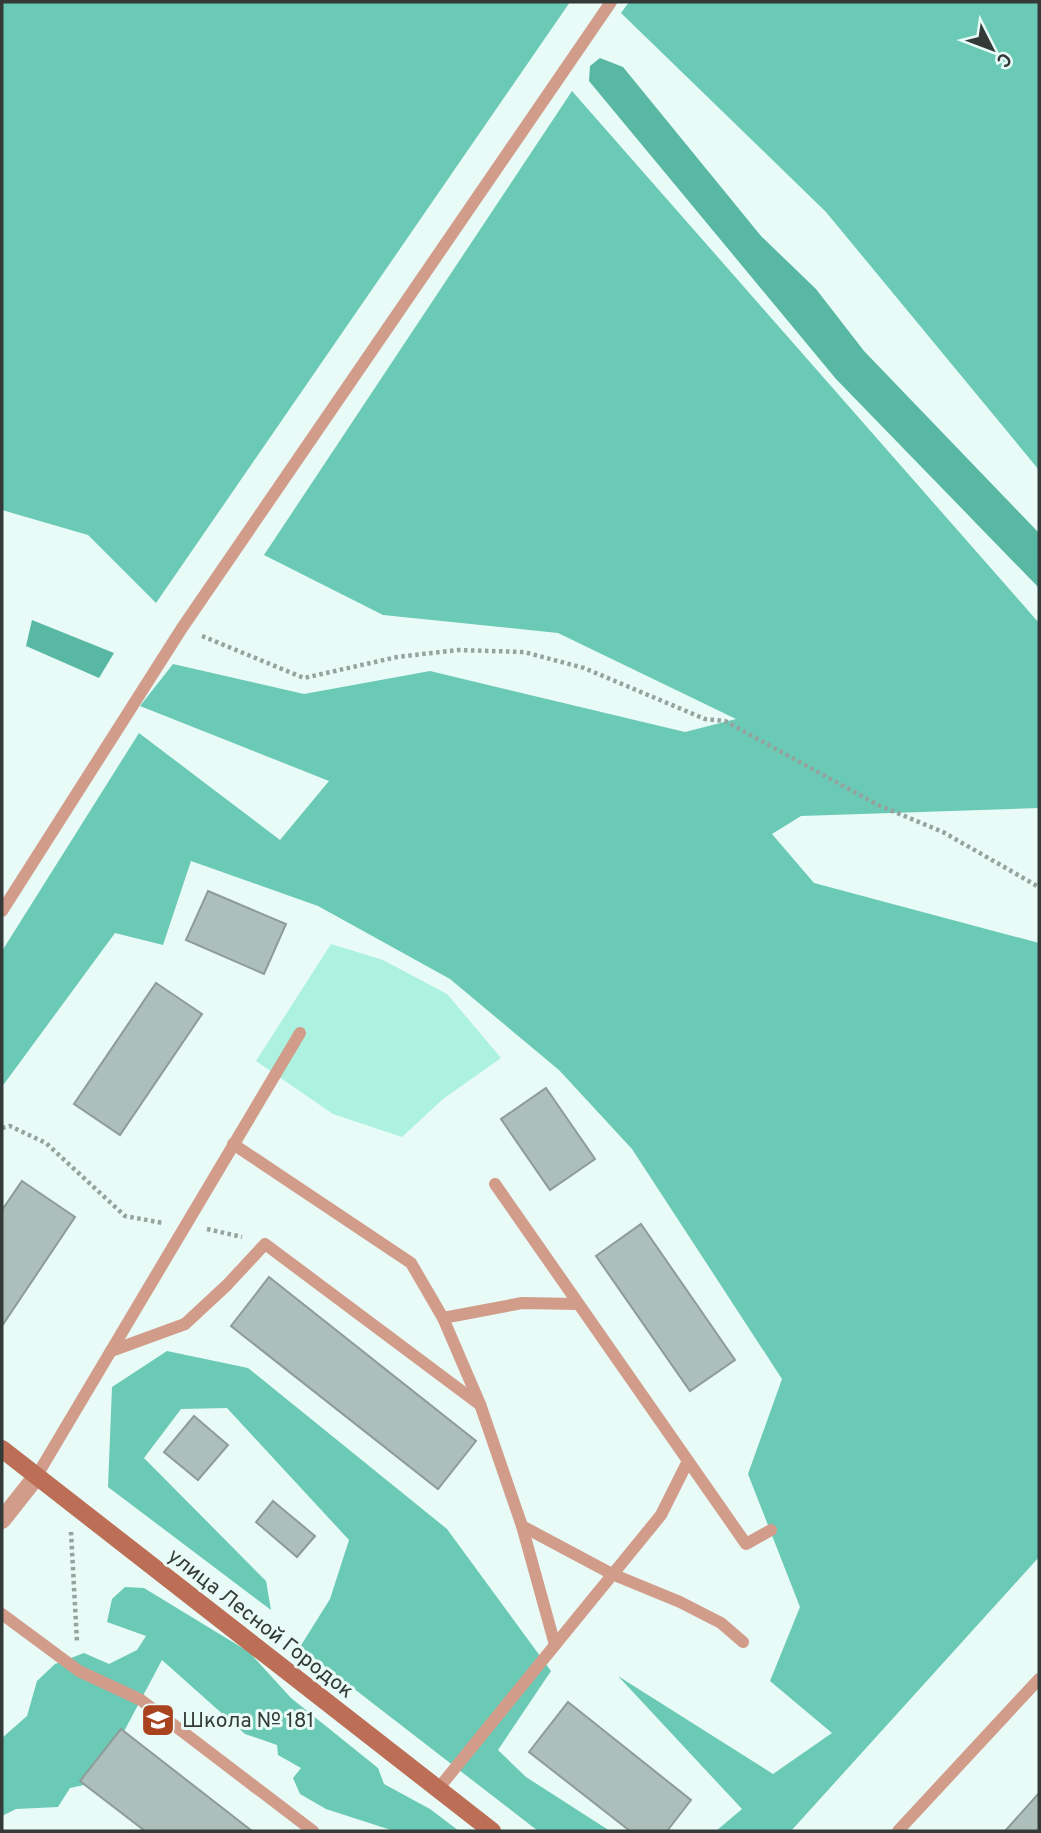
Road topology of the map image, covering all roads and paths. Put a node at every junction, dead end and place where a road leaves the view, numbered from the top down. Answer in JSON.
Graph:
{"nodes":[{"id":1,"x":611,"y":2,"type":"edge"},
{"id":2,"x":182,"y":628,"type":"junction"},
{"id":3,"x":1039,"y":887,"type":"edge"},
{"id":4,"x":2,"y":911,"type":"edge"},
{"id":5,"x":300,"y":1033,"type":"dead end"},
{"id":6,"x":2,"y":1128,"type":"edge"},
{"id":7,"x":233,"y":1144,"type":"junction"},
{"id":8,"x":495,"y":1184,"type":"dead end"},
{"id":9,"x":185,"y":1226,"type":"junction"},
{"id":10,"x":265,"y":1244,"type":"junction"},
{"id":11,"x":577,"y":1304,"type":"junction"},
{"id":12,"x":443,"y":1318,"type":"junction"},
{"id":13,"x":111,"y":1351,"type":"junction"},
{"id":14,"x":480,"y":1404,"type":"junction"},
{"id":15,"x":2,"y":1449,"type":"edge"},
{"id":16,"x":688,"y":1461,"type":"junction"},
{"id":17,"x":36,"y":1477,"type":"junction"},
{"id":18,"x":69,"y":1503,"type":"junction"},
{"id":19,"x":2,"y":1520,"type":"edge"},
{"id":20,"x":522,"y":1526,"type":"junction"},
{"id":21,"x":771,"y":1530,"type":"dead end"},
{"id":22,"x":612,"y":1574,"type":"junction"},
{"id":23,"x":2,"y":1614,"type":"edge"},
{"id":24,"x":743,"y":1642,"type":"dead end"},
{"id":25,"x":555,"y":1645,"type":"junction"},
{"id":26,"x":79,"y":1671,"type":"junction"},
{"id":27,"x":1039,"y":1679,"type":"edge"},
{"id":28,"x":438,"y":1789,"type":"junction"},
{"id":29,"x":313,"y":1831,"type":"edge"},
{"id":30,"x":492,"y":1831,"type":"edge"},
{"id":31,"x":898,"y":1831,"type":"edge"}],
"edges":[{"from":1,"to":2,"type":"lane"},
{"from":2,"to":3,"type":"path"},
{"from":2,"to":4,"type":"lane"},
{"from":5,"to":7,"type":"lane"},
{"from":6,"to":9,"type":"path"},
{"from":7,"to":9,"type":"lane"},
{"from":7,"to":12,"type":"lane"},
{"from":8,"to":11,"type":"lane"},
{"from":9,"to":10,"type":"path"},
{"from":9,"to":13,"type":"lane"},
{"from":10,"to":13,"type":"lane"},
{"from":10,"to":14,"type":"lane"},
{"from":11,"to":12,"type":"lane"},
{"from":11,"to":16,"type":"lane"},
{"from":12,"to":14,"type":"lane"},
{"from":13,"to":17,"type":"lane"},
{"from":14,"to":20,"type":"lane"},
{"from":15,"to":17,"type":"street","name":"улица Лесной Городок"},
{"from":16,"to":21,"type":"lane"},
{"from":16,"to":22,"type":"lane"},
{"from":17,"to":18,"type":"street","name":"улица Лесной Городок"},
{"from":17,"to":19,"type":"street"},
{"from":18,"to":26,"type":"path"},
{"from":18,"to":28,"type":"street","name":"улица Лесной Городок"},
{"from":20,"to":22,"type":"lane"},
{"from":20,"to":25,"type":"lane"},
{"from":22,"to":24,"type":"lane"},
{"from":22,"to":25,"type":"lane"},
{"from":23,"to":26,"type":"lane"},
{"from":25,"to":28,"type":"lane"},
{"from":26,"to":29,"type":"lane"},
{"from":27,"to":31,"type":"lane"},
{"from":28,"to":30,"type":"street","name":"улица Лесной Городок"}]}
